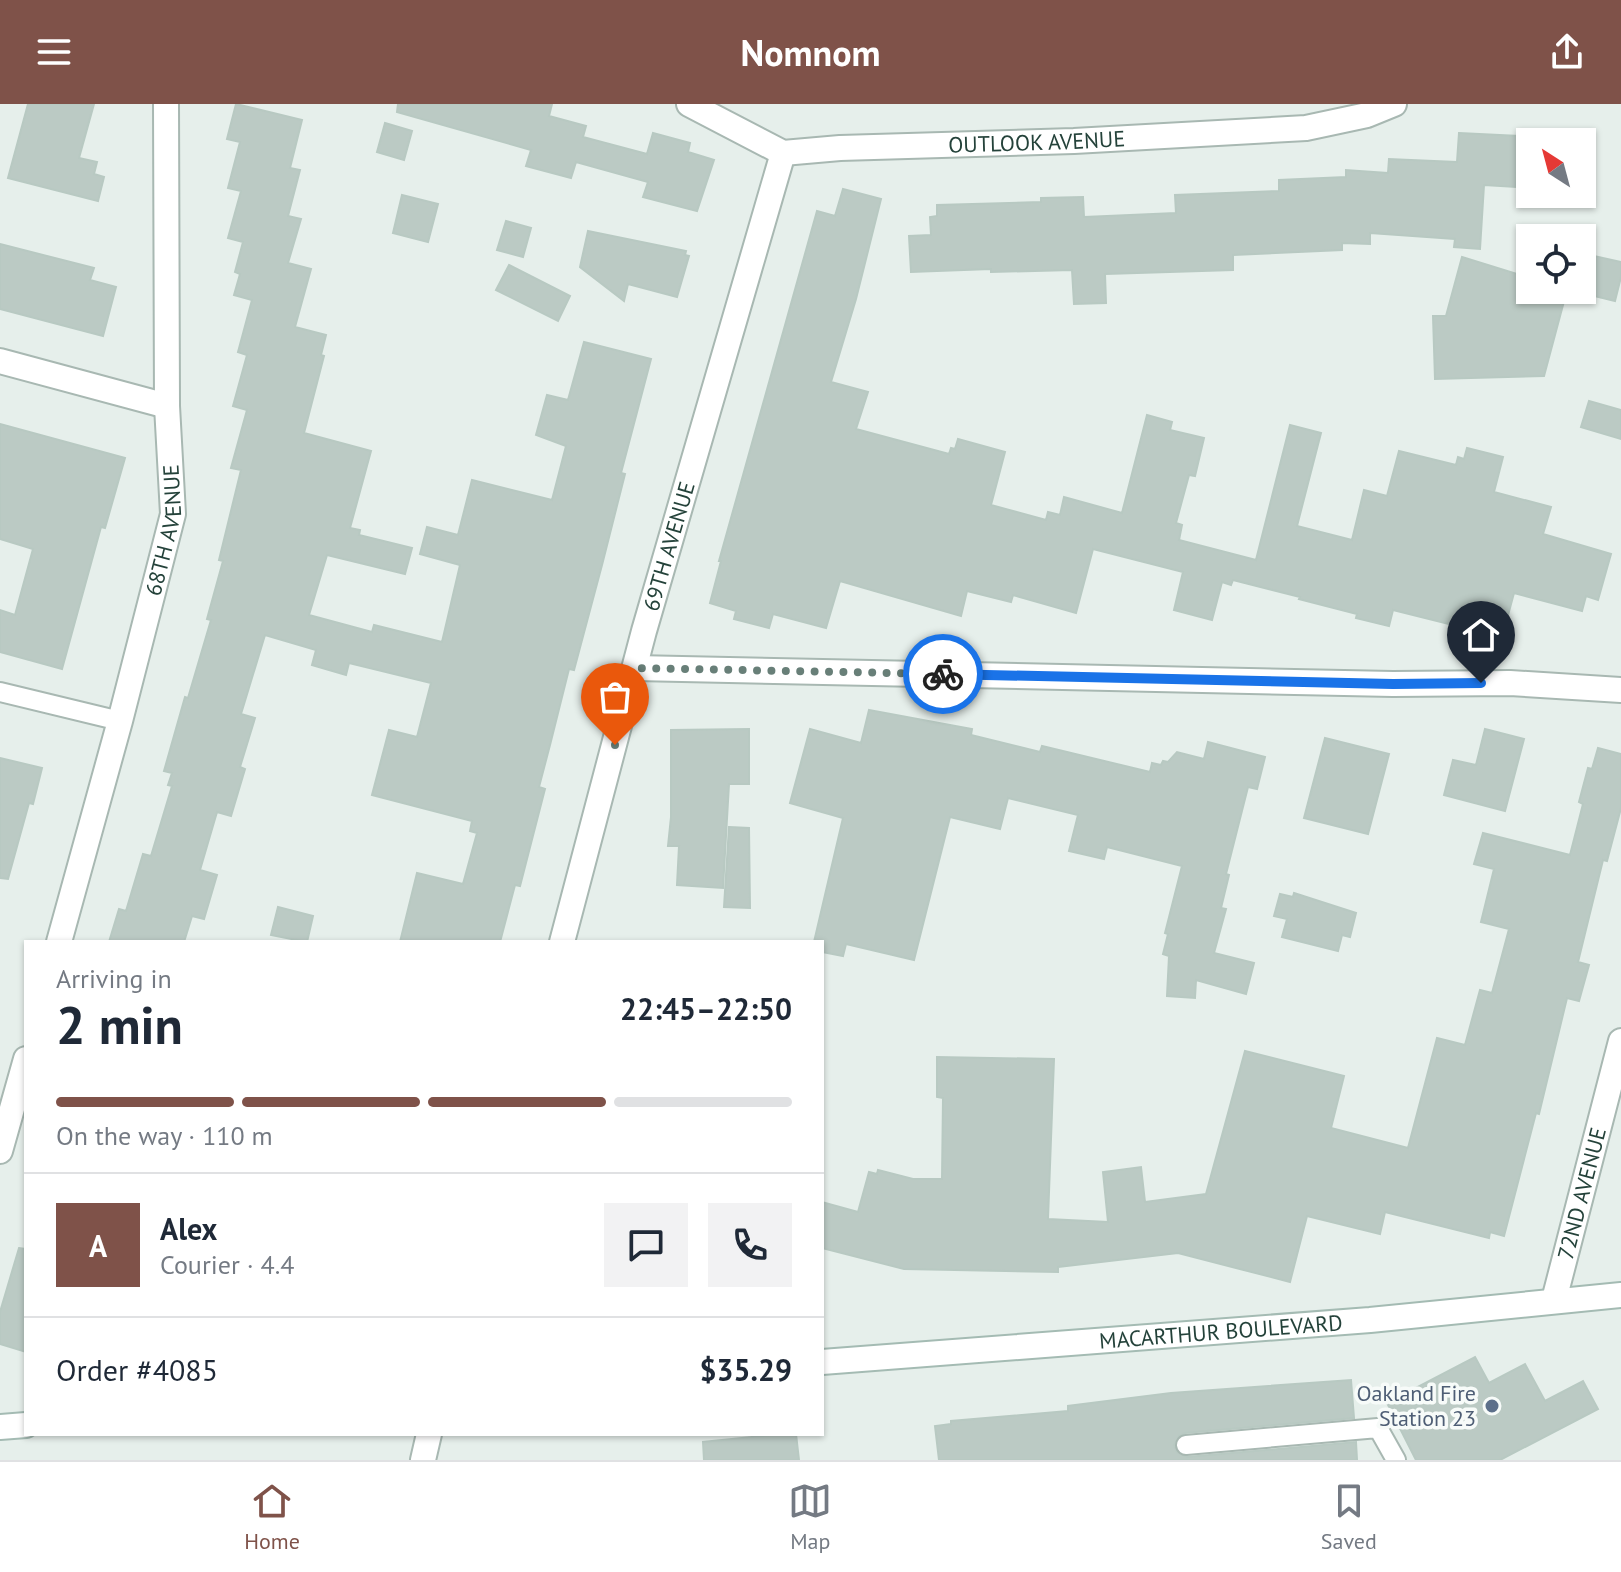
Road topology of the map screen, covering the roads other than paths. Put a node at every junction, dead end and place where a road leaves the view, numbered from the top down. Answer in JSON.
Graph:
{"nodes":[{"id":1,"x":166,"y":104,"type":"edge"},
{"id":2,"x":689,"y":104,"type":"edge"},
{"id":3,"x":1394,"y":104,"type":"edge"},
{"id":4,"x":783,"y":153,"type":"junction"},
{"id":5,"x":0,"y":361,"type":"edge"},
{"id":6,"x":167,"y":406,"type":"junction"},
{"id":7,"x":635,"y":668,"type":"junction"},
{"id":8,"x":1621,"y":690,"type":"edge"},
{"id":9,"x":0,"y":692,"type":"edge"},
{"id":10,"x":120,"y":721,"type":"junction"},
{"id":11,"x":60,"y":940,"type":"edge"},
{"id":12,"x":563,"y":940,"type":"edge"},
{"id":13,"x":1621,"y":1041,"type":"edge"},
{"id":14,"x":24,"y":1064,"type":"edge"},
{"id":15,"x":6,"y":1107,"type":"edge"},
{"id":16,"x":0,"y":1151,"type":"edge"},
{"id":17,"x":1621,"y":1295,"type":"edge"},
{"id":18,"x":1554,"y":1300,"type":"junction"},
{"id":19,"x":824,"y":1362,"type":"edge"},
{"id":20,"x":24,"y":1425,"type":"edge"},
{"id":21,"x":0,"y":1427,"type":"edge"},
{"id":22,"x":429,"y":1436,"type":"edge"},
{"id":23,"x":1186,"y":1445,"type":"dead end"},
{"id":24,"x":423,"y":1460,"type":"edge"},
{"id":25,"x":1396,"y":1460,"type":"edge"}],
"edges":[{"from":1,"to":6,"type":"street","name":"68TH AVENUE"},
{"from":2,"to":4,"type":"street"},
{"from":3,"to":4,"type":"street","name":"OUTLOOK AVENUE"},
{"from":4,"to":7,"type":"street","name":"69TH AVENUE"},
{"from":5,"to":6,"type":"street"},
{"from":6,"to":10,"type":"street","name":"68TH AVENUE"},
{"from":7,"to":8,"type":"street"},
{"from":7,"to":12,"type":"street","name":"69TH AVENUE"},
{"from":9,"to":10,"type":"lane"},
{"from":10,"to":11,"type":"street","name":"68TH AVENUE"},
{"from":13,"to":18,"type":"street","name":"72ND AVENUE"},
{"from":14,"to":15,"type":"street"},
{"from":15,"to":16,"type":"street"},
{"from":17,"to":18,"type":"street","name":"MACARTHUR BOULEVARD"},
{"from":18,"to":19,"type":"street","name":"MACARTHUR BOULEVARD"},
{"from":20,"to":21,"type":"street"},
{"from":22,"to":24,"type":"street"},
{"from":23,"to":25,"type":"lane"}]}
